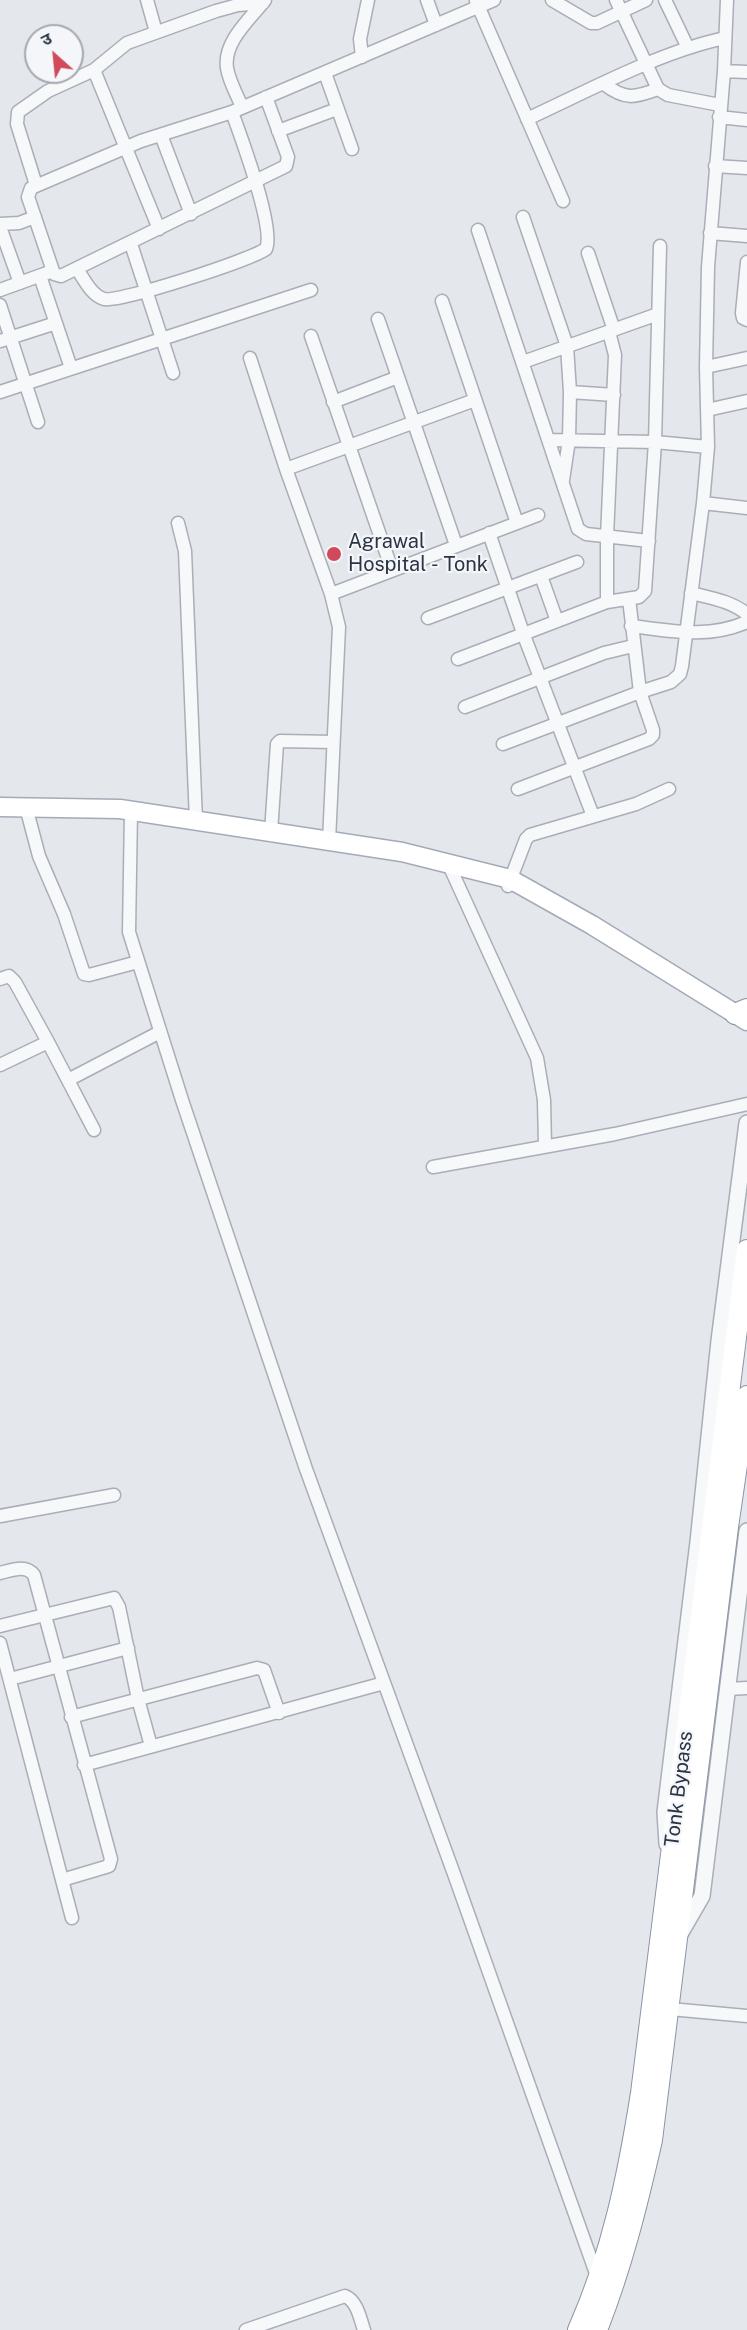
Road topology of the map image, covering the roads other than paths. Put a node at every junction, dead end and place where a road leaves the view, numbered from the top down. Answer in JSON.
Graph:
{"nodes":[{"id":1,"x":147,"y":0,"type":"edge"},
{"id":2,"x":368,"y":0,"type":"edge"},
{"id":3,"x":427,"y":0,"type":"edge"},
{"id":4,"x":494,"y":0,"type":"edge"},
{"id":5,"x":552,"y":0,"type":"edge"},
{"id":6,"x":616,"y":0,"type":"edge"},
{"id":7,"x":646,"y":0,"type":"edge"},
{"id":8,"x":665,"y":0,"type":"edge"},
{"id":9,"x":727,"y":0,"type":"edge"},
{"id":10,"x":264,"y":1,"type":"edge"},
{"id":11,"x":477,"y":3,"type":"edge"},
{"id":12,"x":622,"y":12,"type":"junction"},
{"id":13,"x":436,"y":25,"type":"junction"},
{"id":14,"x":156,"y":32,"type":"junction"},
{"id":15,"x":725,"y":38,"type":"junction"},
{"id":16,"x":688,"y":48,"type":"junction"},
{"id":17,"x":362,"y":57,"type":"junction"},
{"id":18,"x":645,"y":65,"type":"junction"},
{"id":19,"x":94,"y":70,"type":"junction"},
{"id":20,"x":724,"y":71,"type":"junction"},
{"id":21,"x":325,"y":72,"type":"junction"},
{"id":22,"x":747,"y":72,"type":"edge"},
{"id":23,"x":604,"y":84,"type":"junction"},
{"id":24,"x":658,"y":89,"type":"junction"},
{"id":25,"x":266,"y":97,"type":"junction"},
{"id":26,"x":337,"y":109,"type":"junction"},
{"id":27,"x":237,"y":110,"type":"junction"},
{"id":28,"x":720,"y":111,"type":"junction"},
{"id":29,"x":527,"y":119,"type":"junction"},
{"id":30,"x":747,"y":120,"type":"edge"},
{"id":31,"x":278,"y":131,"type":"junction"},
{"id":32,"x":161,"y":135,"type":"junction"},
{"id":33,"x":125,"y":148,"type":"junction"},
{"id":34,"x":351,"y":149,"type":"dead end"},
{"id":35,"x":715,"y":166,"type":"junction"},
{"id":36,"x":747,"y":168,"type":"edge"},
{"id":37,"x":255,"y":180,"type":"junction"},
{"id":38,"x":36,"y":185,"type":"junction"},
{"id":39,"x":563,"y":201,"type":"dead end"},
{"id":40,"x":191,"y":214,"type":"junction"},
{"id":41,"x":34,"y":217,"type":"junction"},
{"id":42,"x":523,"y":217,"type":"dead end"},
{"id":43,"x":0,"y":226,"type":"edge"},
{"id":44,"x":159,"y":230,"type":"junction"},
{"id":45,"x":478,"y":230,"type":"dead end"},
{"id":46,"x":710,"y":233,"type":"junction"},
{"id":47,"x":747,"y":236,"type":"edge"},
{"id":48,"x":130,"y":244,"type":"junction"},
{"id":49,"x":660,"y":246,"type":"dead end"},
{"id":50,"x":588,"y":253,"type":"dead end"},
{"id":51,"x":747,"y":262,"type":"edge"},
{"id":52,"x":77,"y":269,"type":"junction"},
{"id":53,"x":53,"y":271,"type":"junction"},
{"id":54,"x":39,"y":276,"type":"junction"},
{"id":55,"x":20,"y":283,"type":"junction"},
{"id":56,"x":0,"y":290,"type":"edge"},
{"id":57,"x":311,"y":291,"type":"dead end"},
{"id":58,"x":146,"y":292,"type":"junction"},
{"id":59,"x":442,"y":301,"type":"dead end"},
{"id":60,"x":0,"y":305,"type":"edge"},
{"id":61,"x":658,"y":314,"type":"junction"},
{"id":62,"x":378,"y":319,"type":"dead end"},
{"id":63,"x":747,"y":320,"type":"edge"},
{"id":64,"x":56,"y":323,"type":"junction"},
{"id":65,"x":612,"y":331,"type":"junction"},
{"id":66,"x":311,"y":336,"type":"dead end"},
{"id":67,"x":161,"y":338,"type":"junction"},
{"id":68,"x":5,"y":339,"type":"edge"},
{"id":69,"x":567,"y":346,"type":"junction"},
{"id":70,"x":250,"y":358,"type":"dead end"},
{"id":71,"x":747,"y":358,"type":"edge"},
{"id":72,"x":522,"y":362,"type":"junction"},
{"id":73,"x":706,"y":367,"type":"junction"},
{"id":74,"x":71,"y":368,"type":"junction"},
{"id":75,"x":173,"y":373,"type":"dead end"},
{"id":76,"x":398,"y":377,"type":"junction"},
{"id":77,"x":25,"y":383,"type":"junction"},
{"id":78,"x":0,"y":392,"type":"edge"},
{"id":79,"x":570,"y":392,"type":"junction"},
{"id":80,"x":614,"y":395,"type":"junction"},
{"id":81,"x":475,"y":400,"type":"junction"},
{"id":82,"x":747,"y":401,"type":"edge"},
{"id":83,"x":333,"y":402,"type":"junction"},
{"id":84,"x":707,"y":410,"type":"junction"},
{"id":85,"x":38,"y":422,"type":"dead end"},
{"id":86,"x":414,"y":423,"type":"junction"},
{"id":87,"x":549,"y":440,"type":"junction"},
{"id":88,"x":569,"y":440,"type":"junction"},
{"id":89,"x":612,"y":441,"type":"junction"},
{"id":90,"x":655,"y":442,"type":"junction"},
{"id":91,"x":349,"y":447,"type":"junction"},
{"id":92,"x":708,"y":447,"type":"junction"},
{"id":93,"x":286,"y":469,"type":"junction"},
{"id":94,"x":563,"y":480,"type":"junction"},
{"id":95,"x":703,"y":504,"type":"junction"},
{"id":96,"x":747,"y":508,"type":"edge"},
{"id":97,"x":538,"y":515,"type":"dead end"},
{"id":98,"x":178,"y":523,"type":"dead end"},
{"id":99,"x":517,"y":523,"type":"junction"},
{"id":100,"x":489,"y":533,"type":"junction"},
{"id":101,"x":607,"y":537,"type":"junction"},
{"id":102,"x":649,"y":541,"type":"junction"},
{"id":103,"x":456,"y":545,"type":"junction"},
{"id":104,"x":577,"y":562,"type":"dead end"},
{"id":105,"x":392,"y":570,"type":"junction"},
{"id":106,"x":541,"y":576,"type":"junction"},
{"id":107,"x":508,"y":589,"type":"junction"},
{"id":108,"x":691,"y":593,"type":"junction"},
{"id":109,"x":331,"y":594,"type":"junction"},
{"id":110,"x":629,"y":599,"type":"junction"},
{"id":111,"x":607,"y":602,"type":"junction"},
{"id":112,"x":747,"y":614,"type":"edge"},
{"id":113,"x":428,"y":618,"type":"dead end"},
{"id":114,"x":557,"y":621,"type":"junction"},
{"id":115,"x":747,"y":622,"type":"edge"},
{"id":116,"x":631,"y":626,"type":"junction"},
{"id":117,"x":523,"y":633,"type":"junction"},
{"id":118,"x":686,"y":633,"type":"junction"},
{"id":119,"x":633,"y":646,"type":"junction"},
{"id":120,"x":458,"y":659,"type":"dead end"},
{"id":121,"x":541,"y":677,"type":"junction"},
{"id":122,"x":640,"y":692,"type":"junction"},
{"id":123,"x":465,"y":708,"type":"dead end"},
{"id":124,"x":559,"y":722,"type":"junction"},
{"id":125,"x":333,"y":742,"type":"junction"},
{"id":126,"x":503,"y":744,"type":"dead end"},
{"id":127,"x":575,"y":766,"type":"junction"},
{"id":128,"x":518,"y":789,"type":"dead end"},
{"id":129,"x":669,"y":789,"type":"dead end"},
{"id":130,"x":0,"y":807,"type":"edge"},
{"id":131,"x":26,"y":807,"type":"junction"},
{"id":132,"x":131,"y":811,"type":"junction"},
{"id":133,"x":593,"y":816,"type":"junction"},
{"id":134,"x":196,"y":821,"type":"junction"},
{"id":135,"x":271,"y":832,"type":"junction"},
{"id":136,"x":329,"y":841,"type":"junction"},
{"id":137,"x":448,"y":863,"type":"junction"},
{"id":138,"x":509,"y":883,"type":"junction"},
{"id":139,"x":138,"y":962,"type":"junction"},
{"id":140,"x":0,"y":979,"type":"edge"},
{"id":141,"x":743,"y":1015,"type":"edge"},
{"id":142,"x":160,"y":1032,"type":"junction"},
{"id":143,"x":747,"y":1034,"type":"edge"},
{"id":144,"x":48,"y":1042,"type":"junction"},
{"id":145,"x":0,"y":1065,"type":"edge"},
{"id":146,"x":68,"y":1080,"type":"junction"},
{"id":147,"x":747,"y":1104,"type":"edge"},
{"id":148,"x":747,"y":1123,"type":"edge"},
{"id":149,"x":94,"y":1131,"type":"dead end"},
{"id":150,"x":545,"y":1146,"type":"junction"},
{"id":151,"x":433,"y":1167,"type":"dead end"},
{"id":152,"x":747,"y":1250,"type":"edge"},
{"id":153,"x":747,"y":1396,"type":"edge"},
{"id":154,"x":114,"y":1495,"type":"dead end"},
{"id":155,"x":0,"y":1516,"type":"edge"},
{"id":156,"x":747,"y":1531,"type":"edge"},
{"id":157,"x":745,"y":1563,"type":"edge"},
{"id":158,"x":0,"y":1573,"type":"edge"},
{"id":159,"x":46,"y":1615,"type":"junction"},
{"id":160,"x":0,"y":1626,"type":"edge"},
{"id":161,"x":0,"y":1643,"type":"edge"},
{"id":162,"x":128,"y":1648,"type":"junction"},
{"id":163,"x":59,"y":1665,"type":"junction"},
{"id":164,"x":9,"y":1679,"type":"junction"},
{"id":165,"x":384,"y":1683,"type":"junction"},
{"id":166,"x":747,"y":1688,"type":"edge"},
{"id":167,"x":728,"y":1689,"type":"junction"},
{"id":168,"x":138,"y":1699,"type":"junction"},
{"id":169,"x":279,"y":1713,"type":"junction"},
{"id":170,"x":71,"y":1717,"type":"junction"},
{"id":171,"x":151,"y":1746,"type":"junction"},
{"id":172,"x":84,"y":1765,"type":"junction"},
{"id":173,"x":670,"y":1859,"type":"junction"},
{"id":174,"x":62,"y":1880,"type":"junction"},
{"id":175,"x":72,"y":1918,"type":"dead end"},
{"id":176,"x":679,"y":1936,"type":"junction"},
{"id":177,"x":670,"y":2009,"type":"junction"},
{"id":178,"x":747,"y":2016,"type":"edge"},
{"id":179,"x":598,"y":2280,"type":"junction"},
{"id":180,"x":587,"y":2328,"type":"edge"},
{"id":181,"x":246,"y":2330,"type":"edge"},
{"id":182,"x":364,"y":2330,"type":"edge"}],
"edges":[{"from":1,"to":14,"type":"street"},
{"from":2,"to":17,"type":"street"},
{"from":3,"to":13,"type":"street"},
{"from":4,"to":11,"type":"street"},
{"from":5,"to":12,"type":"street"},
{"from":6,"to":12,"type":"street"},
{"from":7,"to":12,"type":"street"},
{"from":8,"to":16,"type":"street"},
{"from":9,"to":15,"type":"street"},
{"from":10,"to":14,"type":"street"},
{"from":10,"to":27,"type":"street"},
{"from":11,"to":13,"type":"street"},
{"from":11,"to":29,"type":"street"},
{"from":12,"to":18,"type":"street"},
{"from":13,"to":17,"type":"street"},
{"from":14,"to":19,"type":"street"},
{"from":15,"to":16,"type":"street"},
{"from":15,"to":20,"type":"street"},
{"from":16,"to":18,"type":"street"},
{"from":17,"to":21,"type":"street"},
{"from":18,"to":23,"type":"street"},
{"from":18,"to":24,"type":"street"},
{"from":19,"to":33,"type":"street"},
{"from":19,"to":38,"type":"street"},
{"from":20,"to":22,"type":"street"},
{"from":20,"to":28,"type":"street"},
{"from":21,"to":25,"type":"street"},
{"from":21,"to":26,"type":"street"},
{"from":23,"to":24,"type":"street"},
{"from":23,"to":29,"type":"street"},
{"from":24,"to":28,"type":"street"},
{"from":25,"to":27,"type":"street"},
{"from":25,"to":31,"type":"street"},
{"from":26,"to":31,"type":"street"},
{"from":26,"to":34,"type":"street"},
{"from":27,"to":32,"type":"street"},
{"from":27,"to":37,"type":"street"},
{"from":28,"to":30,"type":"street"},
{"from":28,"to":35,"type":"street"},
{"from":29,"to":39,"type":"street"},
{"from":31,"to":37,"type":"street"},
{"from":32,"to":33,"type":"street"},
{"from":32,"to":40,"type":"street"},
{"from":33,"to":38,"type":"street"},
{"from":33,"to":44,"type":"street"},
{"from":35,"to":36,"type":"street"},
{"from":35,"to":46,"type":"street"},
{"from":37,"to":40,"type":"street"},
{"from":37,"to":58,"type":"street"},
{"from":38,"to":41,"type":"street"},
{"from":40,"to":44,"type":"street"},
{"from":41,"to":43,"type":"street"},
{"from":41,"to":53,"type":"street"},
{"from":42,"to":69,"type":"street"},
{"from":43,"to":55,"type":"street"},
{"from":44,"to":48,"type":"street"},
{"from":45,"to":72,"type":"street"},
{"from":46,"to":47,"type":"street"},
{"from":46,"to":73,"type":"street"},
{"from":48,"to":52,"type":"street"},
{"from":48,"to":58,"type":"street"},
{"from":49,"to":61,"type":"street"},
{"from":50,"to":65,"type":"street"},
{"from":51,"to":63,"type":"street"},
{"from":52,"to":53,"type":"street"},
{"from":52,"to":58,"type":"street"},
{"from":53,"to":54,"type":"street"},
{"from":54,"to":55,"type":"street"},
{"from":54,"to":64,"type":"street"},
{"from":55,"to":56,"type":"street"},
{"from":57,"to":67,"type":"street"},
{"from":58,"to":67,"type":"street"},
{"from":59,"to":81,"type":"street"},
{"from":60,"to":68,"type":"street"},
{"from":61,"to":65,"type":"street"},
{"from":61,"to":90,"type":"street"},
{"from":62,"to":76,"type":"street"},
{"from":64,"to":68,"type":"street"},
{"from":64,"to":74,"type":"street"},
{"from":65,"to":69,"type":"street"},
{"from":65,"to":80,"type":"street"},
{"from":66,"to":83,"type":"street"},
{"from":67,"to":74,"type":"street"},
{"from":67,"to":75,"type":"street"},
{"from":68,"to":77,"type":"street"},
{"from":69,"to":72,"type":"street"},
{"from":69,"to":79,"type":"street"},
{"from":70,"to":93,"type":"street"},
{"from":71,"to":73,"type":"street"},
{"from":72,"to":87,"type":"street"},
{"from":73,"to":84,"type":"street"},
{"from":74,"to":77,"type":"street"},
{"from":76,"to":83,"type":"street"},
{"from":76,"to":86,"type":"street"},
{"from":77,"to":78,"type":"street"},
{"from":77,"to":85,"type":"street"},
{"from":79,"to":80,"type":"street"},
{"from":79,"to":88,"type":"street"},
{"from":80,"to":89,"type":"street"},
{"from":81,"to":86,"type":"street"},
{"from":81,"to":99,"type":"street"},
{"from":82,"to":84,"type":"street"},
{"from":83,"to":91,"type":"street"},
{"from":84,"to":92,"type":"street"},
{"from":86,"to":91,"type":"street"},
{"from":86,"to":103,"type":"street"},
{"from":87,"to":88,"type":"street"},
{"from":87,"to":94,"type":"street"},
{"from":88,"to":89,"type":"street"},
{"from":88,"to":94,"type":"street"},
{"from":89,"to":90,"type":"street"},
{"from":89,"to":101,"type":"street"},
{"from":90,"to":92,"type":"street"},
{"from":90,"to":102,"type":"street"},
{"from":91,"to":93,"type":"street"},
{"from":91,"to":105,"type":"street"},
{"from":92,"to":95,"type":"street"},
{"from":93,"to":109,"type":"street"},
{"from":94,"to":101,"type":"street"},
{"from":95,"to":96,"type":"street"},
{"from":95,"to":108,"type":"street"},
{"from":97,"to":99,"type":"street"},
{"from":98,"to":134,"type":"street"},
{"from":99,"to":100,"type":"street"},
{"from":100,"to":103,"type":"street"},
{"from":100,"to":107,"type":"street"},
{"from":101,"to":102,"type":"street"},
{"from":101,"to":111,"type":"street"},
{"from":102,"to":110,"type":"street"},
{"from":103,"to":105,"type":"street"},
{"from":104,"to":106,"type":"street"},
{"from":105,"to":109,"type":"street"},
{"from":106,"to":107,"type":"street"},
{"from":106,"to":114,"type":"street"},
{"from":107,"to":113,"type":"street"},
{"from":107,"to":117,"type":"street"},
{"from":108,"to":112,"type":"street"},
{"from":108,"to":118,"type":"street"},
{"from":109,"to":125,"type":"street"},
{"from":110,"to":111,"type":"street"},
{"from":110,"to":116,"type":"street"},
{"from":111,"to":114,"type":"street"},
{"from":114,"to":117,"type":"street"},
{"from":115,"to":118,"type":"street"},
{"from":116,"to":118,"type":"street"},
{"from":116,"to":119,"type":"street"},
{"from":117,"to":120,"type":"street"},
{"from":117,"to":121,"type":"street"},
{"from":118,"to":122,"type":"street"},
{"from":119,"to":121,"type":"street"},
{"from":119,"to":122,"type":"street"},
{"from":121,"to":123,"type":"street"},
{"from":121,"to":124,"type":"street"},
{"from":122,"to":124,"type":"street"},
{"from":122,"to":127,"type":"street"},
{"from":124,"to":126,"type":"street"},
{"from":124,"to":127,"type":"street"},
{"from":125,"to":135,"type":"street"},
{"from":125,"to":136,"type":"street"},
{"from":127,"to":128,"type":"street"},
{"from":127,"to":133,"type":"street"},
{"from":129,"to":133,"type":"street"},
{"from":130,"to":131,"type":"main road"},
{"from":131,"to":132,"type":"main road"},
{"from":131,"to":139,"type":"street"},
{"from":132,"to":134,"type":"main road"},
{"from":132,"to":139,"type":"street"},
{"from":133,"to":138,"type":"street"},
{"from":134,"to":135,"type":"main road"},
{"from":135,"to":136,"type":"main road"},
{"from":136,"to":137,"type":"main road"},
{"from":137,"to":138,"type":"main road"},
{"from":137,"to":150,"type":"street"},
{"from":138,"to":141,"type":"main road"},
{"from":138,"to":143,"type":"main road"},
{"from":139,"to":142,"type":"street"},
{"from":140,"to":144,"type":"street"},
{"from":142,"to":146,"type":"street"},
{"from":142,"to":165,"type":"street"},
{"from":144,"to":145,"type":"street"},
{"from":144,"to":146,"type":"street"},
{"from":146,"to":149,"type":"street"},
{"from":147,"to":150,"type":"street"},
{"from":148,"to":173,"type":"street"},
{"from":150,"to":151,"type":"street"},
{"from":152,"to":173,"type":"highway","name":"Tonk Bypass"},
{"from":153,"to":176,"type":"highway"},
{"from":154,"to":155,"type":"street"},
{"from":156,"to":157,"type":"street"},
{"from":157,"to":167,"type":"street"},
{"from":158,"to":159,"type":"street"},
{"from":159,"to":160,"type":"street"},
{"from":159,"to":162,"type":"street"},
{"from":159,"to":163,"type":"street"},
{"from":161,"to":164,"type":"street"},
{"from":162,"to":163,"type":"street"},
{"from":162,"to":168,"type":"street"},
{"from":163,"to":164,"type":"street"},
{"from":163,"to":170,"type":"street"},
{"from":164,"to":174,"type":"street"},
{"from":165,"to":169,"type":"street"},
{"from":165,"to":179,"type":"street"},
{"from":166,"to":167,"type":"street"},
{"from":167,"to":176,"type":"street"},
{"from":168,"to":169,"type":"street"},
{"from":168,"to":170,"type":"street"},
{"from":168,"to":171,"type":"street"},
{"from":169,"to":171,"type":"street"},
{"from":170,"to":172,"type":"street"},
{"from":171,"to":172,"type":"street"},
{"from":172,"to":174,"type":"street"},
{"from":173,"to":179,"type":"highway","name":"Tonk Bypass"},
{"from":174,"to":175,"type":"street"},
{"from":176,"to":177,"type":"highway"},
{"from":177,"to":178,"type":"street"},
{"from":177,"to":180,"type":"highway"},
{"from":179,"to":180,"type":"highway","name":"Tonk Bypass"},
{"from":181,"to":182,"type":"street"}]}
